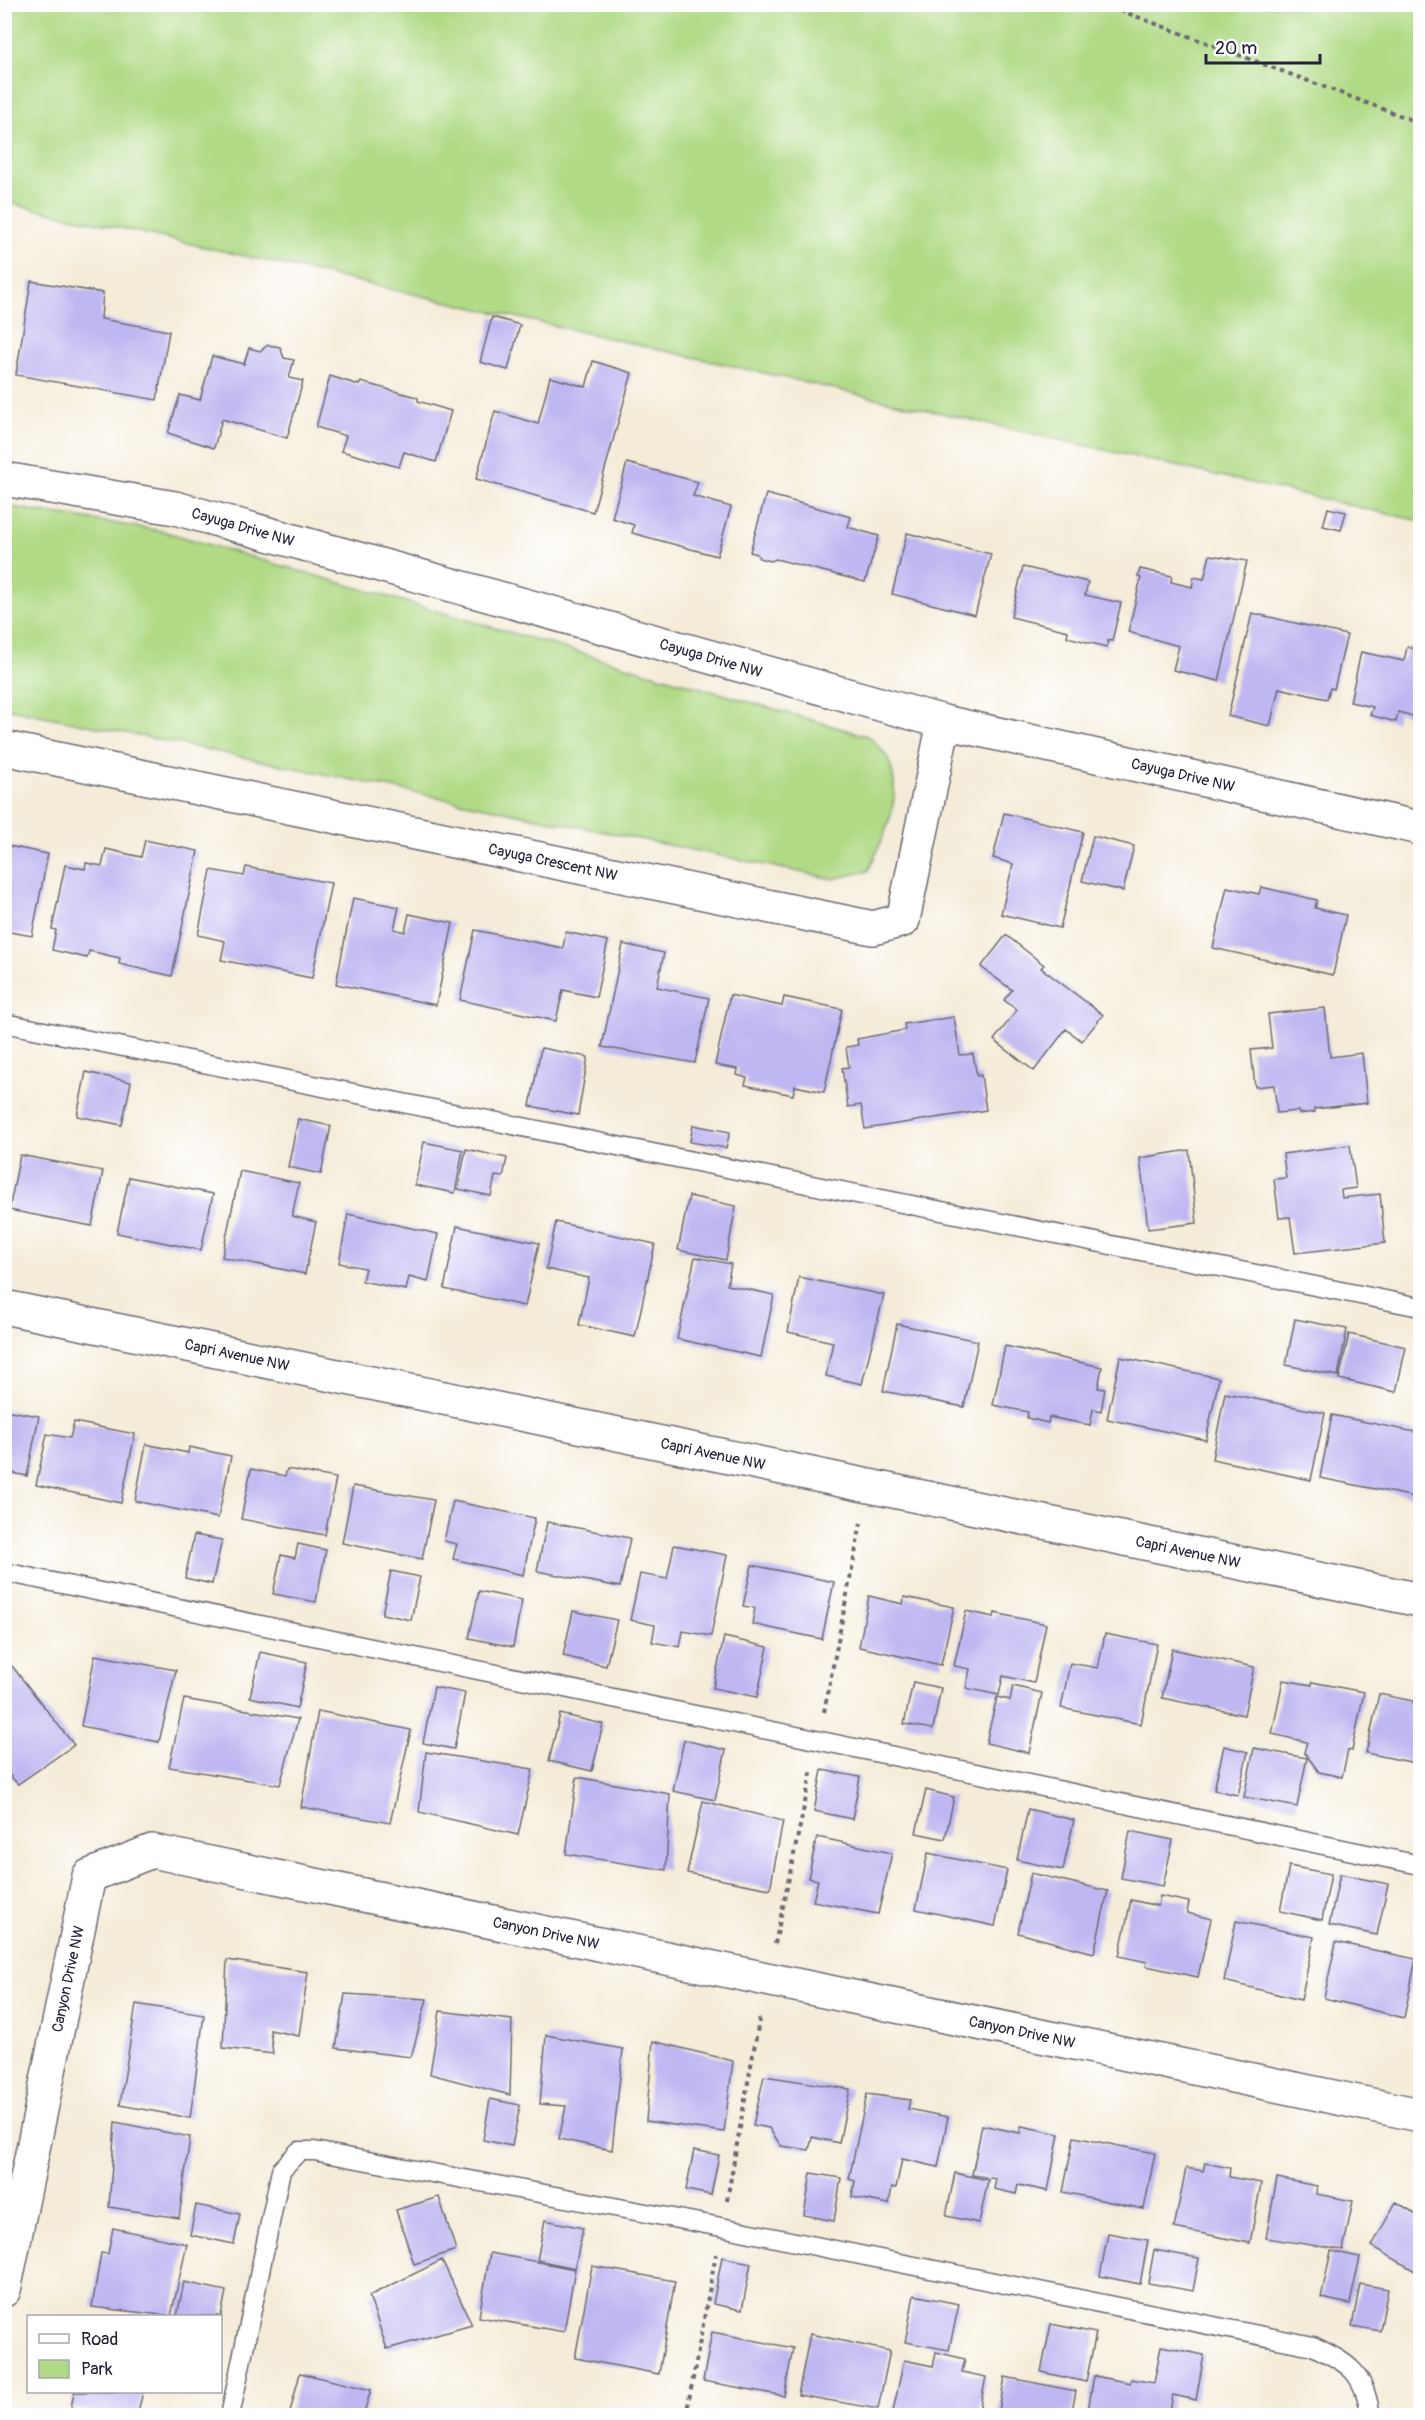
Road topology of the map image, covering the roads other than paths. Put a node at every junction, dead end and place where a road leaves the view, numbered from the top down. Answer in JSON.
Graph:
{"nodes":[{"id":1,"x":4,"y":479,"type":"edge"},
{"id":2,"x":944,"y":722,"type":"junction"},
{"id":3,"x":4,"y":748,"type":"edge"},
{"id":4,"x":1420,"y":828,"type":"edge"},
{"id":5,"x":4,"y":1023,"type":"edge"},
{"id":6,"x":4,"y":1307,"type":"edge"},
{"id":7,"x":1420,"y":1307,"type":"edge"},
{"id":8,"x":4,"y":1572,"type":"edge"},
{"id":9,"x":1420,"y":1600,"type":"edge"},
{"id":10,"x":1420,"y":1865,"type":"edge"},
{"id":11,"x":1420,"y":2115,"type":"edge"},
{"id":12,"x":4,"y":2290,"type":"edge"},
{"id":13,"x":230,"y":2415,"type":"edge"},
{"id":14,"x":1371,"y":2415,"type":"edge"}],
"edges":[{"from":1,"to":2,"type":"street","name":"Cayuga Drive NW"},
{"from":2,"to":3,"type":"street","name":"Cayuga Crescent NW"},
{"from":2,"to":4,"type":"street","name":"Cayuga Drive NW"},
{"from":5,"to":7,"type":"lane"},
{"from":6,"to":9,"type":"street","name":"Capri Avenue NW"},
{"from":8,"to":10,"type":"lane"},
{"from":11,"to":12,"type":"street","name":"Canyon Drive NW"},
{"from":13,"to":14,"type":"lane"}]}
